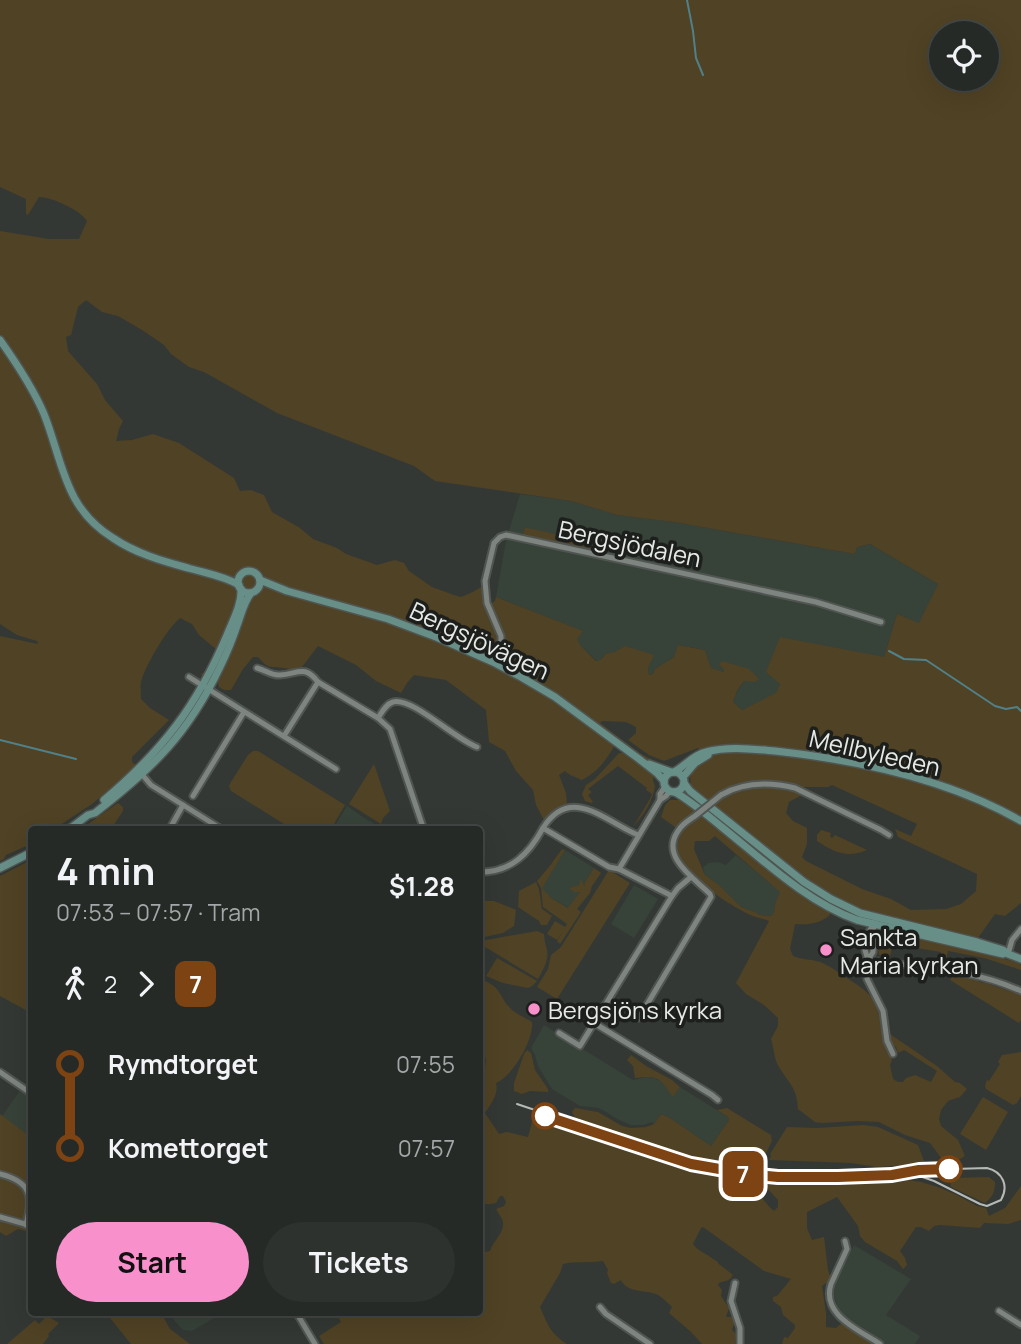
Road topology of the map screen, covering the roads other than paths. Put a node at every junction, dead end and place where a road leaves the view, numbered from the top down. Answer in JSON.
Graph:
{"nodes":[{"id":1,"x":0,"y":340,"type":"edge"},
{"id":2,"x":205,"y":573,"type":"junction"},
{"id":3,"x":242,"y":574,"type":"junction"},
{"id":4,"x":260,"y":580,"type":"junction"},
{"id":5,"x":240,"y":587,"type":"junction"},
{"id":6,"x":287,"y":591,"type":"junction"},
{"id":7,"x":253,"y":592,"type":"junction"},
{"id":8,"x":881,"y":622,"type":"dead end"},
{"id":9,"x":493,"y":662,"type":"junction"},
{"id":10,"x":257,"y":668,"type":"dead end"},
{"id":11,"x":189,"y":677,"type":"dead end"},
{"id":12,"x":318,"y":682,"type":"junction"},
{"id":13,"x":206,"y":688,"type":"junction"},
{"id":14,"x":244,"y":712,"type":"junction"},
{"id":15,"x":378,"y":718,"type":"junction"},
{"id":16,"x":284,"y":736,"type":"junction"},
{"id":17,"x":477,"y":747,"type":"dead end"},
{"id":18,"x":714,"y":751,"type":"junction"},
{"id":19,"x":639,"y":759,"type":"junction"},
{"id":20,"x":336,"y":769,"type":"dead end"},
{"id":21,"x":673,"y":772,"type":"junction"},
{"id":22,"x":140,"y":773,"type":"junction"},
{"id":23,"x":683,"y":780,"type":"junction"},
{"id":24,"x":668,"y":788,"type":"junction"},
{"id":25,"x":193,"y":796,"type":"dead end"},
{"id":26,"x":183,"y":805,"type":"junction"},
{"id":27,"x":1021,"y":821,"type":"edge"},
{"id":28,"x":74,"y":826,"type":"edge"},
{"id":29,"x":171,"y":826,"type":"edge"},
{"id":30,"x":217,"y":826,"type":"edge"},
{"id":31,"x":423,"y":826,"type":"edge"},
{"id":32,"x":544,"y":828,"type":"junction"},
{"id":33,"x":638,"y":835,"type":"junction"},
{"id":34,"x":889,"y":835,"type":"dead end"},
{"id":35,"x":28,"y":854,"type":"edge"},
{"id":36,"x":0,"y":868,"type":"edge"},
{"id":37,"x":619,"y":869,"type":"junction"},
{"id":38,"x":483,"y":872,"type":"edge"},
{"id":39,"x":691,"y":877,"type":"junction"},
{"id":40,"x":672,"y":896,"type":"junction"},
{"id":41,"x":857,"y":920,"type":"junction"},
{"id":42,"x":875,"y":920,"type":"junction"},
{"id":43,"x":887,"y":927,"type":"junction"},
{"id":44,"x":1021,"y":929,"type":"edge"},
{"id":45,"x":871,"y":935,"type":"junction"},
{"id":46,"x":1008,"y":954,"type":"junction"},
{"id":47,"x":1021,"y":959,"type":"edge"},
{"id":48,"x":868,"y":960,"type":"junction"},
{"id":49,"x":1021,"y":991,"type":"edge"},
{"id":50,"x":639,"y":1018,"type":"dead end"},
{"id":51,"x":594,"y":1023,"type":"junction"},
{"id":52,"x":559,"y":1033,"type":"dead end"},
{"id":53,"x":893,"y":1054,"type":"dead end"},
{"id":54,"x":0,"y":1072,"type":"edge"},
{"id":55,"x":28,"y":1091,"type":"edge"},
{"id":56,"x":718,"y":1100,"type":"dead end"},
{"id":57,"x":0,"y":1174,"type":"edge"},
{"id":58,"x":28,"y":1194,"type":"edge"},
{"id":59,"x":0,"y":1217,"type":"edge"},
{"id":60,"x":28,"y":1226,"type":"edge"},
{"id":61,"x":845,"y":1241,"type":"dead end"},
{"id":62,"x":735,"y":1283,"type":"dead end"},
{"id":63,"x":600,"y":1307,"type":"dead end"},
{"id":64,"x":999,"y":1311,"type":"dead end"},
{"id":65,"x":298,"y":1316,"type":"edge"},
{"id":66,"x":1021,"y":1325,"type":"edge"},
{"id":67,"x":315,"y":1344,"type":"edge"},
{"id":68,"x":650,"y":1344,"type":"edge"},
{"id":69,"x":740,"y":1344,"type":"edge"},
{"id":70,"x":880,"y":1344,"type":"edge"}],
"edges":[{"from":1,"to":2,"type":"main road","name":"Bergsjövägen"},
{"from":2,"to":3,"type":"main road","name":"Bergsjövägen"},
{"from":2,"to":5,"type":"main road","name":"Bergsjövägen"},
{"from":3,"to":4,"type":"main road","name":"Bergsjövägen"},
{"from":3,"to":5,"type":"main road"},
{"from":4,"to":6,"type":"main road","name":"Bergsjövägen"},
{"from":4,"to":7,"type":"main road"},
{"from":5,"to":7,"type":"main road","name":"Bergsjövägen"},
{"from":5,"to":13,"type":"main road"},
{"from":6,"to":7,"type":"main road","name":"Bergsjövägen"},
{"from":6,"to":9,"type":"main road","name":"Bergsjövägen"},
{"from":7,"to":13,"type":"main road"},
{"from":8,"to":9,"type":"street","name":"Bergsjödalen"},
{"from":9,"to":19,"type":"main road","name":"Bergsjövägen"},
{"from":10,"to":12,"type":"street"},
{"from":11,"to":13,"type":"street"},
{"from":12,"to":15,"type":"street"},
{"from":12,"to":16,"type":"street"},
{"from":13,"to":14,"type":"street"},
{"from":13,"to":22,"type":"main road"},
{"from":14,"to":16,"type":"street"},
{"from":14,"to":25,"type":"street"},
{"from":15,"to":17,"type":"street"},
{"from":15,"to":31,"type":"street"},
{"from":16,"to":20,"type":"street"},
{"from":18,"to":21,"type":"main road","name":"Mellbyleden"},
{"from":18,"to":23,"type":"main road"},
{"from":18,"to":27,"type":"main road","name":"Mellbyleden"},
{"from":19,"to":21,"type":"main road","name":"Bergsjövägen"},
{"from":19,"to":24,"type":"main road","name":"Bergsjövägen"},
{"from":21,"to":23,"type":"main road","name":"Bergsjövägen"},
{"from":21,"to":24,"type":"main road"},
{"from":22,"to":26,"type":"street"},
{"from":22,"to":28,"type":"main road"},
{"from":23,"to":24,"type":"main road"},
{"from":23,"to":42,"type":"main road","name":"Bergsjövägen"},
{"from":24,"to":33,"type":"street"},
{"from":24,"to":41,"type":"main road","name":"Bergsjövägen"},
{"from":26,"to":29,"type":"street"},
{"from":26,"to":30,"type":"street"},
{"from":32,"to":33,"type":"street"},
{"from":32,"to":37,"type":"street"},
{"from":32,"to":38,"type":"street"},
{"from":33,"to":37,"type":"street"},
{"from":34,"to":39,"type":"street","bridge":true},
{"from":35,"to":36,"type":"main road"},
{"from":37,"to":40,"type":"street"},
{"from":39,"to":40,"type":"street"},
{"from":39,"to":50,"type":"street"},
{"from":40,"to":51,"type":"street"},
{"from":41,"to":42,"type":"main road","name":"Bergsjövägen"},
{"from":41,"to":45,"type":"street"},
{"from":42,"to":43,"type":"main road","name":"Bergsjövägen"},
{"from":42,"to":45,"type":"street"},
{"from":42,"to":46,"type":"main road","name":"Bergsjövägen"},
{"from":43,"to":45,"type":"street"},
{"from":43,"to":46,"type":"main road","name":"Bergsjövägen"},
{"from":44,"to":46,"type":"street"},
{"from":45,"to":48,"type":"street"},
{"from":46,"to":47,"type":"main road","name":"Bergsjövägen"},
{"from":48,"to":49,"type":"street"},
{"from":48,"to":53,"type":"street"},
{"from":51,"to":52,"type":"street"},
{"from":51,"to":56,"type":"street"},
{"from":54,"to":55,"type":"street"},
{"from":57,"to":58,"type":"street"},
{"from":59,"to":60,"type":"street"},
{"from":61,"to":70,"type":"street"},
{"from":62,"to":69,"type":"street"},
{"from":63,"to":68,"type":"street"},
{"from":64,"to":66,"type":"street"},
{"from":65,"to":67,"type":"street"}]}
